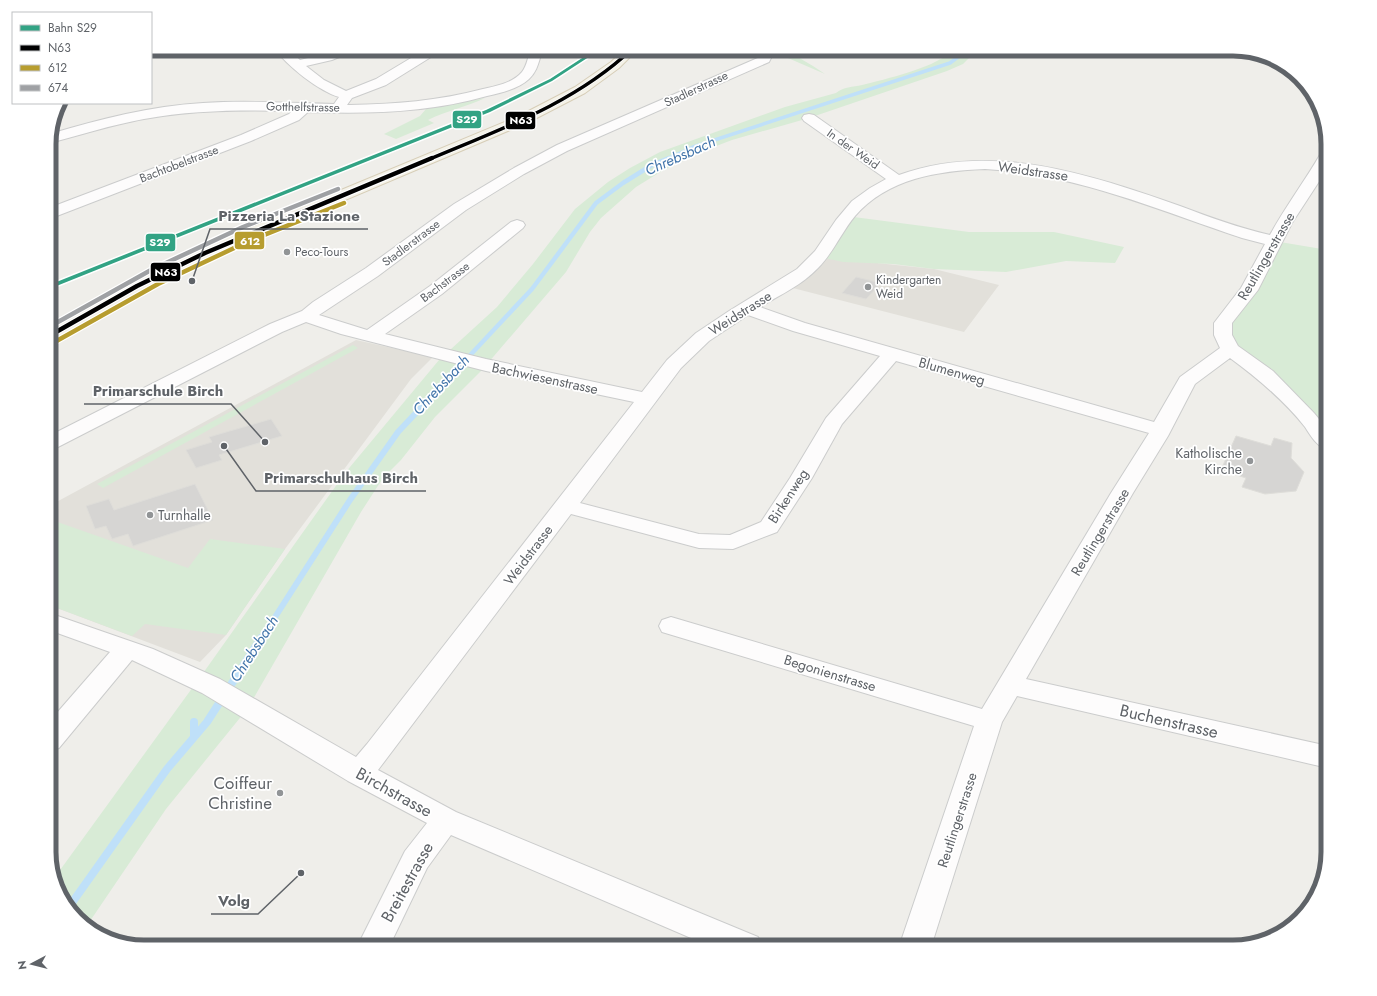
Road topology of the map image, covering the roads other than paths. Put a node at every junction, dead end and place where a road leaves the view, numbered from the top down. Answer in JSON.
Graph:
{"nodes":[{"id":1,"x":289,"y":56,"type":"edge"},
{"id":2,"x":330,"y":56,"type":"edge"},
{"id":3,"x":424,"y":56,"type":"edge"},
{"id":4,"x":534,"y":56,"type":"edge"},
{"id":5,"x":625,"y":56,"type":"edge"},
{"id":6,"x":767,"y":56,"type":"edge"},
{"id":7,"x":298,"y":64,"type":"junction"},
{"id":8,"x":347,"y":95,"type":"junction"},
{"id":9,"x":305,"y":107,"type":"junction"},
{"id":10,"x":339,"y":108,"type":"junction"},
{"id":11,"x":809,"y":118,"type":"dead end"},
{"id":12,"x":56,"y":137,"type":"edge"},
{"id":13,"x":1321,"y":167,"type":"edge"},
{"id":14,"x":897,"y":180,"type":"junction"},
{"id":15,"x":56,"y":211,"type":"edge"},
{"id":16,"x":517,"y":225,"type":"dead end"},
{"id":17,"x":1274,"y":241,"type":"junction"},
{"id":18,"x":746,"y":308,"type":"junction"},
{"id":19,"x":306,"y":316,"type":"junction"},
{"id":20,"x":56,"y":332,"type":"edge"},
{"id":21,"x":370,"y":336,"type":"junction"},
{"id":22,"x":1230,"y":349,"type":"junction"},
{"id":23,"x":892,"y":354,"type":"junction"},
{"id":24,"x":646,"y":399,"type":"junction"},
{"id":25,"x":1160,"y":430,"type":"junction"},
{"id":26,"x":1321,"y":435,"type":"edge"},
{"id":27,"x":56,"y":440,"type":"edge"},
{"id":28,"x":565,"y":506,"type":"junction"},
{"id":29,"x":56,"y":623,"type":"edge"},
{"id":30,"x":671,"y":626,"type":"dead end"},
{"id":31,"x":127,"y":648,"type":"junction"},
{"id":32,"x":1009,"y":685,"type":"junction"},
{"id":33,"x":989,"y":721,"type":"junction"},
{"id":34,"x":56,"y":733,"type":"edge"},
{"id":35,"x":1321,"y":755,"type":"edge"},
{"id":36,"x":358,"y":773,"type":"junction"},
{"id":37,"x":446,"y":820,"type":"junction"},
{"id":38,"x":376,"y":940,"type":"edge"},
{"id":39,"x":730,"y":940,"type":"edge"},
{"id":40,"x":918,"y":940,"type":"edge"}],
"edges":[{"from":1,"to":7,"type":"street"},
{"from":2,"to":7,"type":"street"},
{"from":3,"to":8,"type":"street"},
{"from":4,"to":10,"type":"street","name":"Gotthelfstrasse"},
{"from":5,"to":20,"type":"main road"},
{"from":6,"to":19,"type":"street","name":"Stadlerstrasse"},
{"from":7,"to":8,"type":"street"},
{"from":8,"to":10,"type":"street"},
{"from":9,"to":10,"type":"street","name":"Gotthelfstrasse"},
{"from":9,"to":12,"type":"street","name":"Gotthelfstrasse"},
{"from":9,"to":15,"type":"street","name":"Bachtobelstrasse"},
{"from":11,"to":14,"type":"street","name":"In der Weid"},
{"from":13,"to":17,"type":"street","name":"Reutlingerstrasse"},
{"from":14,"to":17,"type":"street","name":"Weidstrasse"},
{"from":14,"to":18,"type":"street","name":"Weidstrasse"},
{"from":16,"to":21,"type":"street","name":"Bachstrasse"},
{"from":17,"to":22,"type":"street","name":"Reutlingerstrasse"},
{"from":18,"to":23,"type":"street","name":"Blumenweg"},
{"from":18,"to":24,"type":"street","name":"Weidstrasse"},
{"from":19,"to":21,"type":"street","name":"Bachwiesenstrasse"},
{"from":19,"to":27,"type":"street","name":"Stadlerstrasse"},
{"from":21,"to":24,"type":"street","name":"Bachwiesenstrasse"},
{"from":22,"to":25,"type":"street","name":"Reutlingerstrasse"},
{"from":22,"to":26,"type":"street"},
{"from":23,"to":25,"type":"street","name":"Blumenweg"},
{"from":23,"to":28,"type":"street","name":"Birkenweg"},
{"from":24,"to":28,"type":"street","name":"Weidstrasse"},
{"from":25,"to":32,"type":"street","name":"Reutlingerstrasse"},
{"from":28,"to":36,"type":"street","name":"Weidstrasse"},
{"from":29,"to":31,"type":"street","name":"Birchstrasse"},
{"from":30,"to":33,"type":"street","name":"Begonienstrasse"},
{"from":31,"to":34,"type":"street"},
{"from":31,"to":36,"type":"street","name":"Birchstrasse"},
{"from":32,"to":33,"type":"street","name":"Reutlingerstrasse"},
{"from":32,"to":35,"type":"street","name":"Buchenstrasse"},
{"from":33,"to":40,"type":"street","name":"Reutlingerstrasse"},
{"from":36,"to":37,"type":"street","name":"Birchstrasse"},
{"from":37,"to":38,"type":"street","name":"Breitestrasse"},
{"from":37,"to":39,"type":"street","name":"Birchstrasse"}]}
